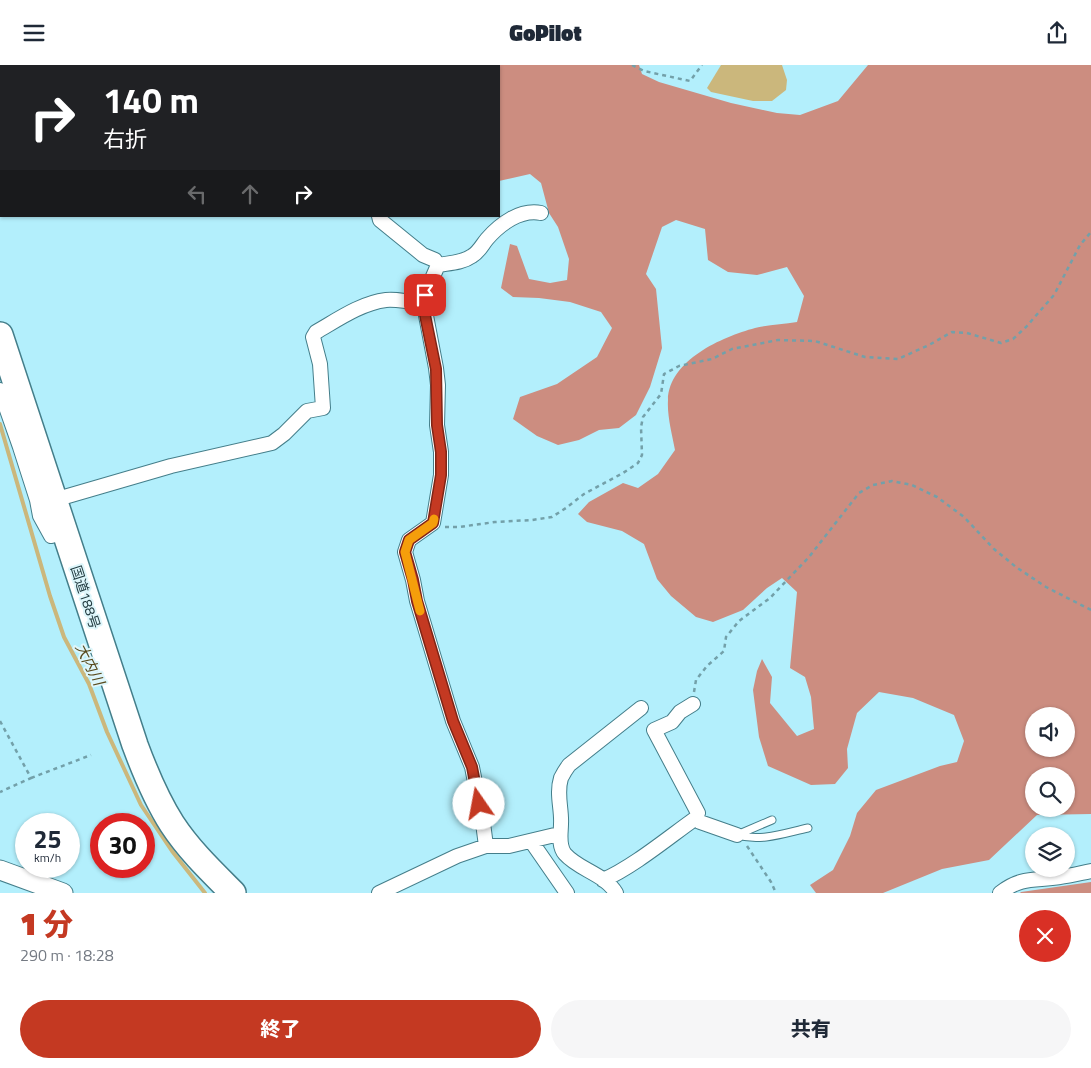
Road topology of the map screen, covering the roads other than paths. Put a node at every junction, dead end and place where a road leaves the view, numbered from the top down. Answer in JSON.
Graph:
{"nodes":[{"id":1,"x":541,"y":213,"type":"dead end"},
{"id":2,"x":379,"y":217,"type":"edge"},
{"id":3,"x":438,"y":265,"type":"junction"},
{"id":4,"x":424,"y":305,"type":"junction"},
{"id":5,"x":0,"y":335,"type":"edge"},
{"id":6,"x":0,"y":390,"type":"edge"},
{"id":7,"x":54,"y":500,"type":"junction"},
{"id":8,"x":64,"y":532,"type":"junction"},
{"id":9,"x":693,"y":704,"type":"road end"},
{"id":10,"x":641,"y":708,"type":"dead end"},
{"id":11,"x":696,"y":818,"type":"junction"},
{"id":12,"x":772,"y":820,"type":"dead end"},
{"id":13,"x":808,"y":828,"type":"dead end"},
{"id":14,"x":559,"y":833,"type":"junction"},
{"id":15,"x":737,"y":835,"type":"junction"},
{"id":16,"x":531,"y":841,"type":"junction"},
{"id":17,"x":486,"y":846,"type":"junction"},
{"id":18,"x":0,"y":870,"type":"edge"},
{"id":19,"x":1091,"y":871,"type":"edge"},
{"id":20,"x":603,"y":880,"type":"junction"},
{"id":21,"x":226,"y":891,"type":"edge"},
{"id":22,"x":63,"y":893,"type":"edge"},
{"id":23,"x":379,"y":893,"type":"edge"},
{"id":24,"x":567,"y":893,"type":"edge"},
{"id":25,"x":616,"y":893,"type":"edge"},
{"id":26,"x":1000,"y":893,"type":"edge"}],
"edges":[{"from":1,"to":3,"type":"street"},
{"from":2,"to":3,"type":"street"},
{"from":3,"to":4,"type":"street"},
{"from":4,"to":7,"type":"street"},
{"from":4,"to":17,"type":"street"},
{"from":5,"to":7,"type":"highway","name":"国道188号"},
{"from":6,"to":8,"type":"street"},
{"from":7,"to":8,"type":"highway","name":"国道188号"},
{"from":8,"to":21,"type":"highway","name":"国道188号"},
{"from":9,"to":11,"type":"street"},
{"from":10,"to":14,"type":"street"},
{"from":11,"to":15,"type":"street"},
{"from":11,"to":20,"type":"street"},
{"from":12,"to":15,"type":"lane"},
{"from":13,"to":15,"type":"lane"},
{"from":14,"to":16,"type":"street"},
{"from":14,"to":20,"type":"street"},
{"from":16,"to":17,"type":"street"},
{"from":16,"to":24,"type":"street"},
{"from":17,"to":23,"type":"street"},
{"from":18,"to":22,"type":"main road"},
{"from":19,"to":26,"type":"street"},
{"from":20,"to":25,"type":"street"}]}
